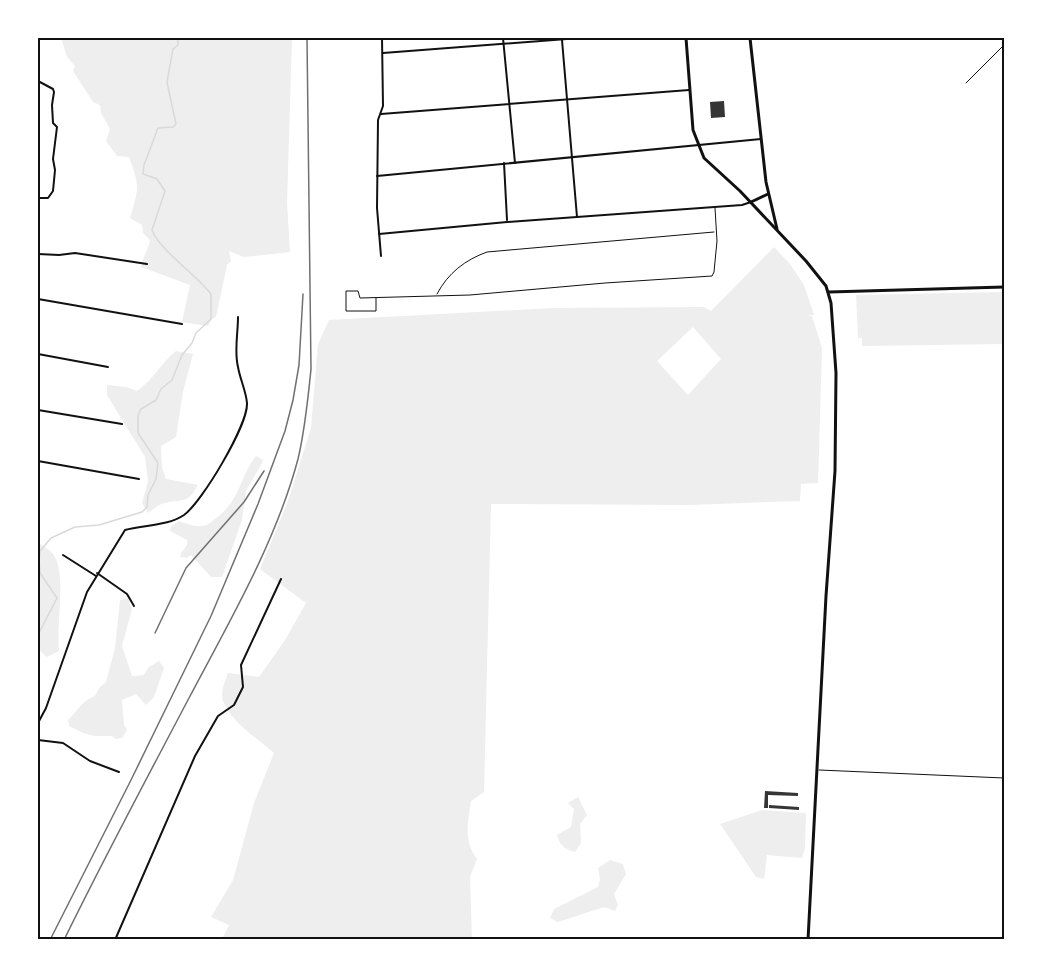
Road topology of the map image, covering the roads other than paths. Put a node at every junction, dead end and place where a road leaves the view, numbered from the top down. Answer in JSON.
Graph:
{"nodes":[{"id":1,"x":382,"y":38,"type":"edge"},
{"id":2,"x":503,"y":38,"type":"edge"},
{"id":3,"x":562,"y":38,"type":"edge"},
{"id":4,"x":580,"y":38,"type":"edge"},
{"id":5,"x":686,"y":38,"type":"edge"},
{"id":6,"x":750,"y":38,"type":"edge"},
{"id":7,"x":503,"y":44,"type":"junction"},
{"id":8,"x":1005,"y":45,"type":"edge"},
{"id":9,"x":383,"y":53,"type":"junction"},
{"id":10,"x":38,"y":81,"type":"edge"},
{"id":11,"x":966,"y":83,"type":"dead end"},
{"id":12,"x":690,"y":90,"type":"junction"},
{"id":13,"x":567,"y":100,"type":"junction"},
{"id":14,"x":508,"y":104,"type":"junction"},
{"id":15,"x":381,"y":114,"type":"junction"},
{"id":16,"x":761,"y":139,"type":"junction"},
{"id":17,"x":697,"y":144,"type":"junction"},
{"id":18,"x":572,"y":157,"type":"junction"},
{"id":19,"x":515,"y":163,"type":"junction"},
{"id":20,"x":504,"y":164,"type":"junction"},
{"id":21,"x":377,"y":176,"type":"junction"},
{"id":22,"x":768,"y":194,"type":"junction"},
{"id":23,"x":38,"y":198,"type":"edge"},
{"id":24,"x":751,"y":202,"type":"junction"},
{"id":25,"x":715,"y":206,"type":"junction"},
{"id":26,"x":577,"y":217,"type":"junction"},
{"id":27,"x":507,"y":222,"type":"junction"},
{"id":28,"x":777,"y":230,"type":"junction"},
{"id":29,"x":716,"y":231,"type":"junction"},
{"id":30,"x":380,"y":234,"type":"junction"},
{"id":31,"x":38,"y":254,"type":"edge"},
{"id":32,"x":381,"y":256,"type":"dead end"},
{"id":33,"x":147,"y":264,"type":"dead end"},
{"id":34,"x":1005,"y":287,"type":"edge"},
{"id":35,"x":829,"y":292,"type":"junction"},
{"id":36,"x":436,"y":296,"type":"junction"},
{"id":37,"x":376,"y":298,"type":"junction"},
{"id":38,"x":38,"y":299,"type":"edge"},
{"id":39,"x":238,"y":316,"type":"dead end"},
{"id":40,"x":182,"y":324,"type":"dead end"},
{"id":41,"x":38,"y":354,"type":"edge"},
{"id":42,"x":108,"y":367,"type":"dead end"},
{"id":43,"x":38,"y":410,"type":"edge"},
{"id":44,"x":122,"y":424,"type":"dead end"},
{"id":45,"x":38,"y":461,"type":"edge"},
{"id":46,"x":139,"y":479,"type":"dead end"},
{"id":47,"x":63,"y":555,"type":"dead end"},
{"id":48,"x":97,"y":574,"type":"junction"},
{"id":49,"x":281,"y":579,"type":"dead end"},
{"id":50,"x":134,"y":606,"type":"dead end"},
{"id":51,"x":38,"y":723,"type":"edge"},
{"id":52,"x":38,"y":740,"type":"edge"},
{"id":53,"x":817,"y":770,"type":"junction"},
{"id":54,"x":119,"y":772,"type":"dead end"},
{"id":55,"x":1005,"y":778,"type":"edge"},
{"id":56,"x":115,"y":939,"type":"edge"},
{"id":57,"x":808,"y":939,"type":"edge"}],
"edges":[{"from":1,"to":9,"type":"street"},
{"from":2,"to":7,"type":"street"},
{"from":3,"to":4,"type":"street"},
{"from":3,"to":7,"type":"street"},
{"from":3,"to":13,"type":"street"},
{"from":5,"to":12,"type":"main road"},
{"from":6,"to":16,"type":"main road"},
{"from":7,"to":9,"type":"street"},
{"from":7,"to":14,"type":"street"},
{"from":8,"to":11,"type":"lane"},
{"from":9,"to":15,"type":"street"},
{"from":10,"to":23,"type":"street"},
{"from":12,"to":13,"type":"street"},
{"from":12,"to":17,"type":"main road"},
{"from":13,"to":14,"type":"street"},
{"from":13,"to":18,"type":"street"},
{"from":14,"to":15,"type":"street"},
{"from":14,"to":19,"type":"street"},
{"from":15,"to":21,"type":"street"},
{"from":16,"to":17,"type":"street"},
{"from":16,"to":22,"type":"main road"},
{"from":17,"to":18,"type":"street"},
{"from":17,"to":24,"type":"main road"},
{"from":18,"to":19,"type":"street"},
{"from":18,"to":26,"type":"street"},
{"from":19,"to":20,"type":"street"},
{"from":20,"to":21,"type":"street"},
{"from":20,"to":27,"type":"street"},
{"from":21,"to":30,"type":"street"},
{"from":22,"to":24,"type":"main road"},
{"from":22,"to":28,"type":"main road"},
{"from":24,"to":25,"type":"street"},
{"from":24,"to":28,"type":"main road"},
{"from":25,"to":26,"type":"street"},
{"from":25,"to":29,"type":"lane"},
{"from":26,"to":27,"type":"street"},
{"from":27,"to":30,"type":"street"},
{"from":28,"to":35,"type":"main road"},
{"from":29,"to":36,"type":"lane"},
{"from":29,"to":36,"type":"lane"},
{"from":30,"to":32,"type":"street"},
{"from":31,"to":33,"type":"street"},
{"from":34,"to":35,"type":"main road"},
{"from":35,"to":53,"type":"main road"},
{"from":36,"to":37,"type":"lane"},
{"from":37,"to":37,"type":"lane"},
{"from":38,"to":40,"type":"street"},
{"from":39,"to":48,"type":"street"},
{"from":41,"to":42,"type":"street"},
{"from":43,"to":44,"type":"street"},
{"from":45,"to":46,"type":"street"},
{"from":47,"to":48,"type":"street"},
{"from":48,"to":50,"type":"street"},
{"from":48,"to":51,"type":"street"},
{"from":49,"to":56,"type":"street"},
{"from":52,"to":54,"type":"street"},
{"from":53,"to":55,"type":"lane"},
{"from":53,"to":57,"type":"main road"}]}
